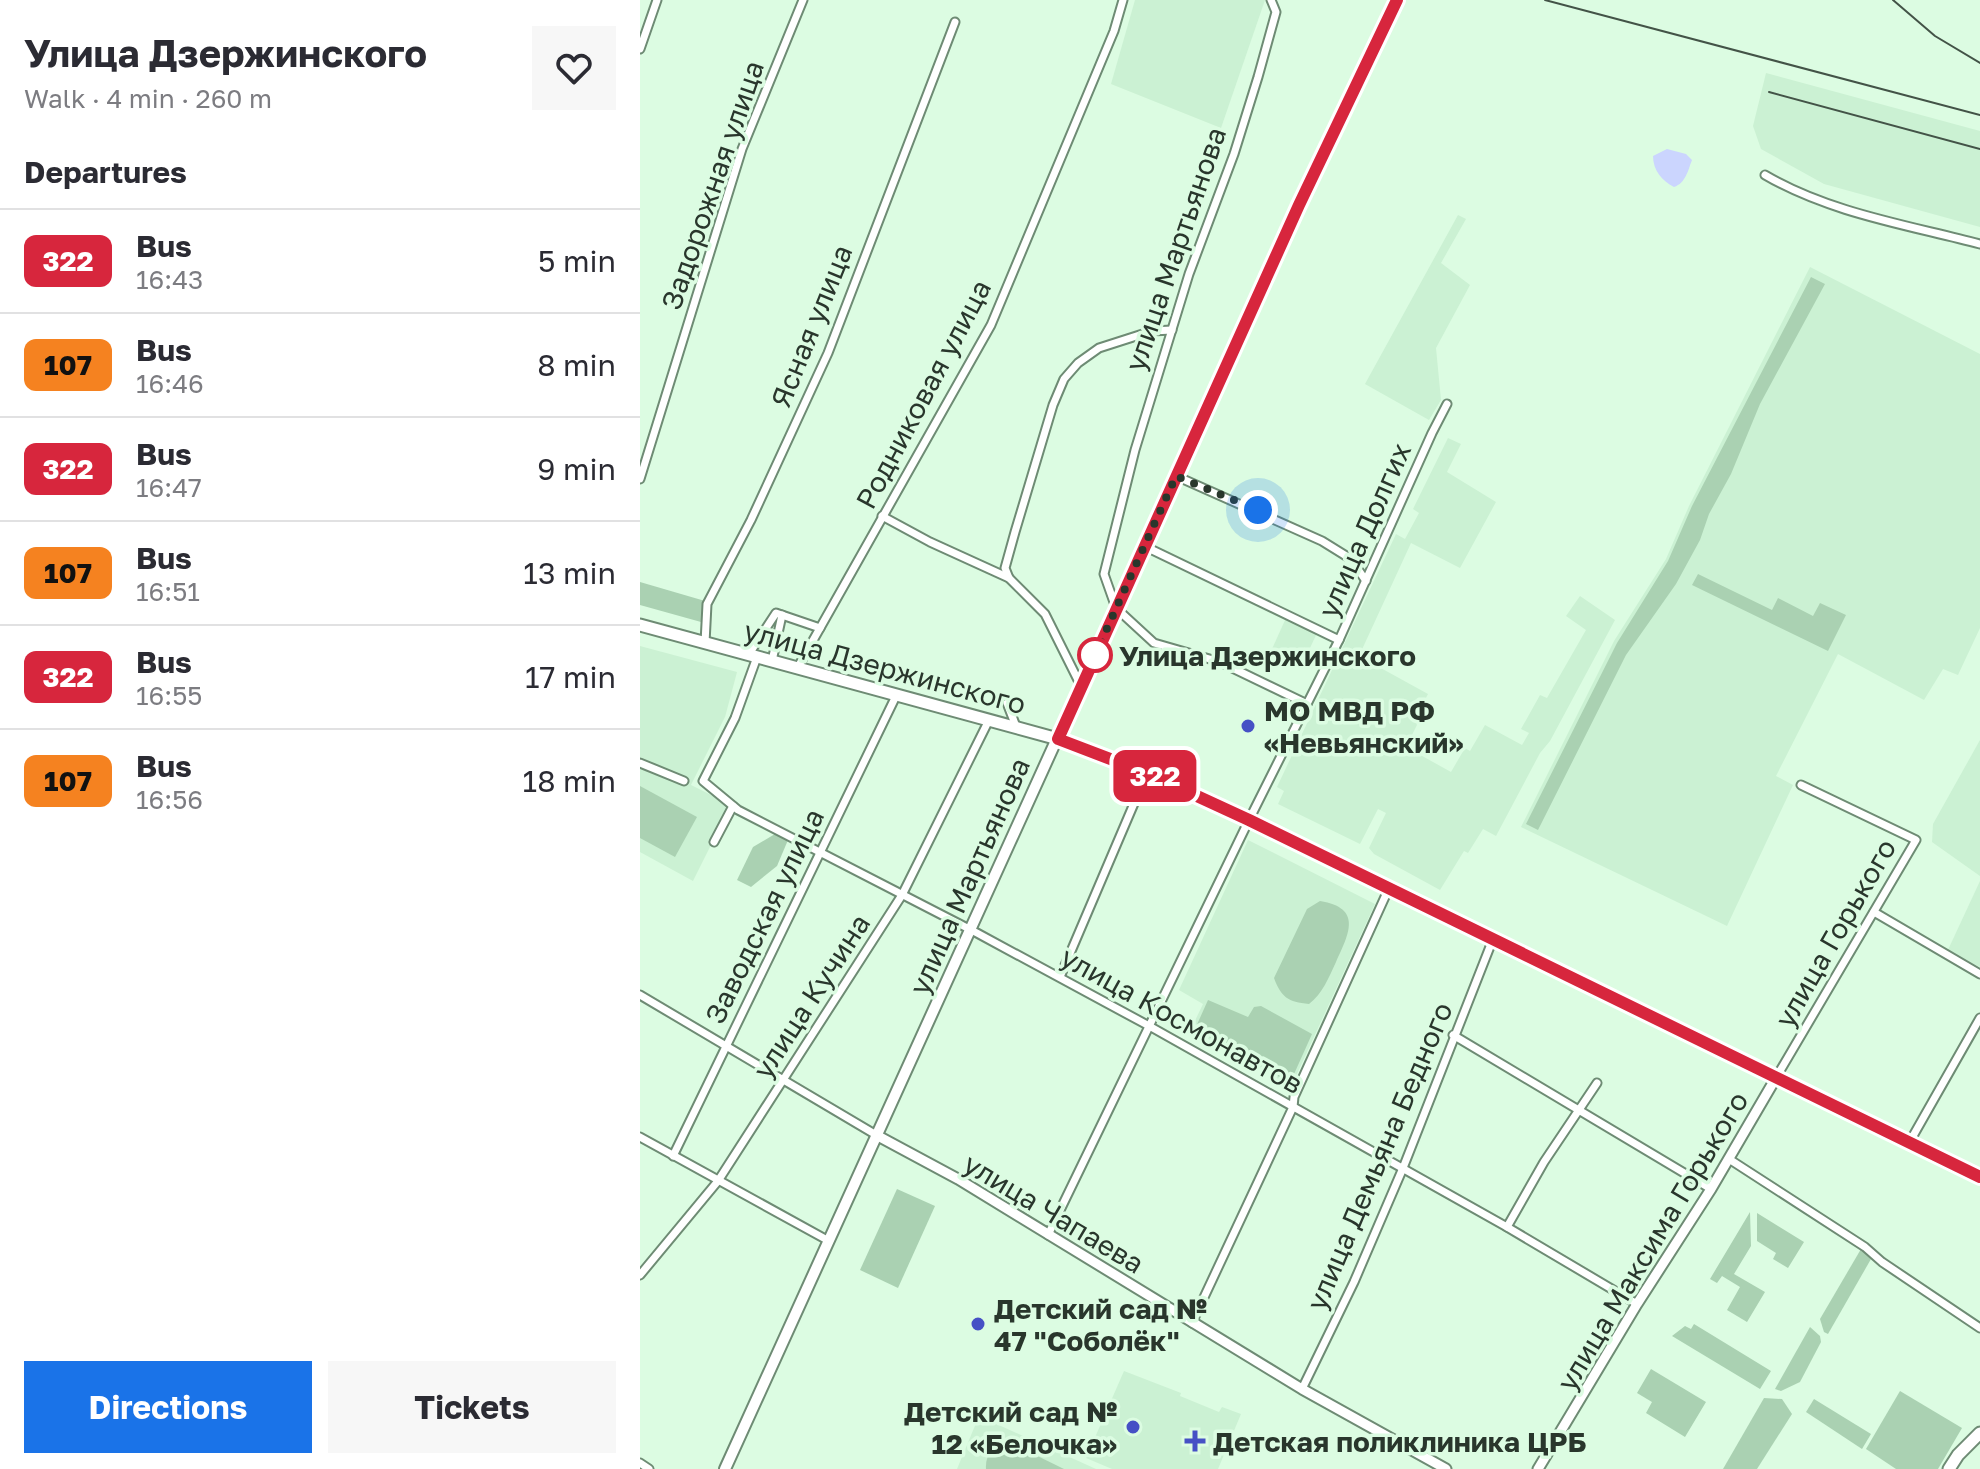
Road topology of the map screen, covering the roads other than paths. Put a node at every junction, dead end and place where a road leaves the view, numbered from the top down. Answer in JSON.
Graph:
{"nodes":[{"id":1,"x":657,"y":0,"type":"edge"},
{"id":2,"x":803,"y":0,"type":"edge"},
{"id":3,"x":1123,"y":0,"type":"edge"},
{"id":4,"x":1271,"y":0,"type":"edge"},
{"id":5,"x":1397,"y":0,"type":"edge"},
{"id":6,"x":955,"y":22,"type":"dead end"},
{"id":7,"x":640,"y":49,"type":"edge"},
{"id":8,"x":1765,"y":175,"type":"dead end"},
{"id":9,"x":1980,"y":244,"type":"edge"},
{"id":10,"x":1172,"y":330,"type":"junction"},
{"id":11,"x":1447,"y":404,"type":"dead end"},
{"id":12,"x":1176,"y":476,"type":"junction"},
{"id":13,"x":640,"y":479,"type":"edge"},
{"id":14,"x":882,"y":516,"type":"junction"},
{"id":15,"x":1144,"y":546,"type":"junction"},
{"id":16,"x":1009,"y":578,"type":"junction"},
{"id":17,"x":1366,"y":581,"type":"junction"},
{"id":18,"x":1116,"y":608,"type":"junction"},
{"id":19,"x":782,"y":615,"type":"junction"},
{"id":20,"x":640,"y":625,"type":"edge"},
{"id":21,"x":820,"y":628,"type":"junction"},
{"id":22,"x":1339,"y":640,"type":"junction"},
{"id":23,"x":705,"y":643,"type":"junction"},
{"id":24,"x":753,"y":656,"type":"junction"},
{"id":25,"x":772,"y":661,"type":"junction"},
{"id":26,"x":798,"y":667,"type":"junction"},
{"id":27,"x":1081,"y":686,"type":"junction"},
{"id":28,"x":896,"y":696,"type":"junction"},
{"id":29,"x":1007,"y":703,"type":"dead end"},
{"id":30,"x":1307,"y":704,"type":"junction"},
{"id":31,"x":988,"y":722,"type":"junction"},
{"id":32,"x":1017,"y":729,"type":"junction"},
{"id":33,"x":1058,"y":739,"type":"junction"},
{"id":34,"x":640,"y":763,"type":"edge"},
{"id":35,"x":1147,"y":773,"type":"junction"},
{"id":36,"x":684,"y":781,"type":"dead end"},
{"id":37,"x":1801,"y":785,"type":"dead end"},
{"id":38,"x":733,"y":806,"type":"junction"},
{"id":39,"x":1249,"y":820,"type":"junction"},
{"id":40,"x":714,"y":842,"type":"dead end"},
{"id":41,"x":819,"y":853,"type":"junction"},
{"id":42,"x":1389,"y":888,"type":"junction"},
{"id":43,"x":902,"y":895,"type":"junction"},
{"id":44,"x":1874,"y":912,"type":"junction"},
{"id":45,"x":970,"y":931,"type":"junction"},
{"id":46,"x":1493,"y":939,"type":"junction"},
{"id":47,"x":1980,"y":974,"type":"edge"},
{"id":48,"x":1060,"y":977,"type":"junction"},
{"id":49,"x":640,"y":995,"type":"edge"},
{"id":50,"x":1980,"y":1018,"type":"edge"},
{"id":51,"x":1151,"y":1027,"type":"junction"},
{"id":52,"x":1453,"y":1035,"type":"junction"},
{"id":53,"x":725,"y":1047,"type":"junction"},
{"id":54,"x":1777,"y":1076,"type":"junction"},
{"id":55,"x":783,"y":1081,"type":"junction"},
{"id":56,"x":1597,"y":1083,"type":"dead end"},
{"id":57,"x":1293,"y":1107,"type":"junction"},
{"id":58,"x":1577,"y":1111,"type":"junction"},
{"id":59,"x":878,"y":1136,"type":"junction"},
{"id":60,"x":640,"y":1137,"type":"edge"},
{"id":61,"x":1909,"y":1143,"type":"junction"},
{"id":62,"x":673,"y":1156,"type":"junction"},
{"id":63,"x":1729,"y":1159,"type":"junction"},
{"id":64,"x":1403,"y":1168,"type":"junction"},
{"id":65,"x":1980,"y":1177,"type":"edge"},
{"id":66,"x":718,"y":1181,"type":"junction"},
{"id":67,"x":1711,"y":1189,"type":"junction"},
{"id":68,"x":1507,"y":1227,"type":"junction"},
{"id":69,"x":1048,"y":1235,"type":"junction"},
{"id":70,"x":829,"y":1241,"type":"junction"},
{"id":71,"x":640,"y":1275,"type":"edge"},
{"id":72,"x":1637,"y":1304,"type":"junction"},
{"id":73,"x":1192,"y":1323,"type":"junction"},
{"id":74,"x":1980,"y":1328,"type":"edge"},
{"id":75,"x":1302,"y":1389,"type":"junction"},
{"id":76,"x":1980,"y":1433,"type":"edge"},
{"id":77,"x":640,"y":1463,"type":"edge"},
{"id":78,"x":649,"y":1469,"type":"edge"},
{"id":79,"x":725,"y":1469,"type":"edge"},
{"id":80,"x":1446,"y":1469,"type":"edge"},
{"id":81,"x":1538,"y":1469,"type":"edge"},
{"id":82,"x":1949,"y":1469,"type":"edge"}],
"edges":[{"from":1,"to":7,"type":"street"},
{"from":2,"to":13,"type":"street","name":"Задорожная улица"},
{"from":3,"to":14,"type":"street","name":"Родниковая улица"},
{"from":4,"to":10,"type":"street","name":"улица Мартьянова"},
{"from":5,"to":12,"type":"main road"},
{"from":6,"to":23,"type":"street","name":"Ясная улица"},
{"from":8,"to":9,"type":"street"},
{"from":10,"to":16,"type":"street"},
{"from":10,"to":18,"type":"street","name":"улица Мартьянова"},
{"from":11,"to":17,"type":"street","name":"улица Долгих"},
{"from":12,"to":15,"type":"main road"},
{"from":12,"to":17,"type":"street"},
{"from":14,"to":16,"type":"street"},
{"from":14,"to":21,"type":"street","name":"Родниковая улица"},
{"from":15,"to":18,"type":"main road"},
{"from":15,"to":22,"type":"street"},
{"from":16,"to":27,"type":"street"},
{"from":17,"to":22,"type":"street","name":"улица Долгих"},
{"from":18,"to":27,"type":"main road","name":"улица Мартьянова"},
{"from":18,"to":30,"type":"street"},
{"from":19,"to":21,"type":"street"},
{"from":19,"to":24,"type":"street"},
{"from":19,"to":25,"type":"street"},
{"from":20,"to":23,"type":"main road","name":"улица Дзержинского"},
{"from":21,"to":26,"type":"street","name":"Родниковая улица"},
{"from":22,"to":30,"type":"street","name":"улица Долгих"},
{"from":23,"to":24,"type":"main road","name":"улица Дзержинского"},
{"from":24,"to":25,"type":"main road","name":"улица Дзержинского"},
{"from":24,"to":38,"type":"street","name":"улица Космонавтов"},
{"from":25,"to":26,"type":"main road","name":"улица Дзержинского"},
{"from":26,"to":28,"type":"main road","name":"улица Дзержинского"},
{"from":27,"to":33,"type":"main road","name":"улица Мартьянова"},
{"from":28,"to":31,"type":"main road","name":"улица Дзержинского"},
{"from":28,"to":41,"type":"street","name":"Заводская улица"},
{"from":29,"to":32,"type":"street"},
{"from":30,"to":39,"type":"street","name":"улица Долгих"},
{"from":31,"to":32,"type":"main road","name":"улица Дзержинского"},
{"from":31,"to":43,"type":"street","name":"улица Кучина"},
{"from":32,"to":33,"type":"main road","name":"улица Дзержинского"},
{"from":33,"to":35,"type":"main road","name":"улица Дзержинского"},
{"from":33,"to":45,"type":"main road","name":"улица Мартьянова"},
{"from":34,"to":36,"type":"street"},
{"from":35,"to":39,"type":"main road","name":"улица Дзержинского"},
{"from":35,"to":48,"type":"street"},
{"from":37,"to":44,"type":"street","name":"улица Горького"},
{"from":38,"to":40,"type":"street"},
{"from":38,"to":41,"type":"street","name":"улица Космонавтов"},
{"from":39,"to":42,"type":"main road","name":"улица Дзержинского"},
{"from":39,"to":51,"type":"street","name":"улица Долгих"},
{"from":41,"to":43,"type":"street","name":"улица Космонавтов"},
{"from":41,"to":53,"type":"street","name":"Заводская улица"},
{"from":42,"to":46,"type":"main road","name":"улица Дзержинского"},
{"from":42,"to":57,"type":"street"},
{"from":43,"to":45,"type":"street","name":"улица Космонавтов"},
{"from":43,"to":55,"type":"street","name":"улица Кучина"},
{"from":44,"to":47,"type":"street"},
{"from":44,"to":54,"type":"street","name":"улица Горького"},
{"from":45,"to":48,"type":"street","name":"улица Космонавтов"},
{"from":45,"to":59,"type":"main road","name":"улица Мартьянова"},
{"from":46,"to":52,"type":"street","name":"улица Демьяна Бедного"},
{"from":46,"to":54,"type":"main road","name":"улица Дзержинского"},
{"from":48,"to":51,"type":"street","name":"улица Космонавтов"},
{"from":49,"to":53,"type":"street","name":"улица Чапаева"},
{"from":50,"to":61,"type":"street"},
{"from":51,"to":57,"type":"street","name":"улица Космонавтов"},
{"from":51,"to":69,"type":"street","name":"улица Долгих"},
{"from":52,"to":58,"type":"street"},
{"from":52,"to":64,"type":"street","name":"улица Демьяна Бедного"},
{"from":53,"to":55,"type":"street","name":"улица Чапаева"},
{"from":53,"to":62,"type":"street","name":"Заводская улица"},
{"from":54,"to":61,"type":"main road","name":"улица Дзержинского"},
{"from":54,"to":63,"type":"street","name":"улица Максима Горького"},
{"from":55,"to":59,"type":"street","name":"улица Чапаева"},
{"from":55,"to":66,"type":"street","name":"улица Кучина"},
{"from":56,"to":58,"type":"street"},
{"from":57,"to":64,"type":"street","name":"улица Космонавтов"},
{"from":57,"to":73,"type":"street"},
{"from":58,"to":67,"type":"street"},
{"from":58,"to":68,"type":"street"},
{"from":59,"to":69,"type":"street","name":"улица Чапаева"},
{"from":59,"to":70,"type":"main road","name":"улица Мартьянова"},
{"from":60,"to":62,"type":"street"},
{"from":61,"to":65,"type":"main road","name":"улица Дзержинского"},
{"from":62,"to":66,"type":"street"},
{"from":63,"to":67,"type":"street","name":"улица Максима Горького"},
{"from":63,"to":74,"type":"street"},
{"from":64,"to":68,"type":"street","name":"улица Космонавтов"},
{"from":64,"to":75,"type":"street","name":"улица Демьяна Бедного"},
{"from":66,"to":70,"type":"street"},
{"from":66,"to":71,"type":"street","name":"улица Кучина"},
{"from":67,"to":72,"type":"street","name":"улица Максима Горького"},
{"from":68,"to":72,"type":"street","name":"улица Космонавтов"},
{"from":69,"to":73,"type":"street","name":"улица Чапаева"},
{"from":70,"to":79,"type":"main road","name":"улица Мартьянова"},
{"from":72,"to":81,"type":"street","name":"улица Максима Горького"},
{"from":73,"to":75,"type":"street","name":"улица Чапаева"},
{"from":75,"to":80,"type":"street","name":"улица Чапаева"},
{"from":76,"to":82,"type":"main road"},
{"from":77,"to":78,"type":"street"}]}
